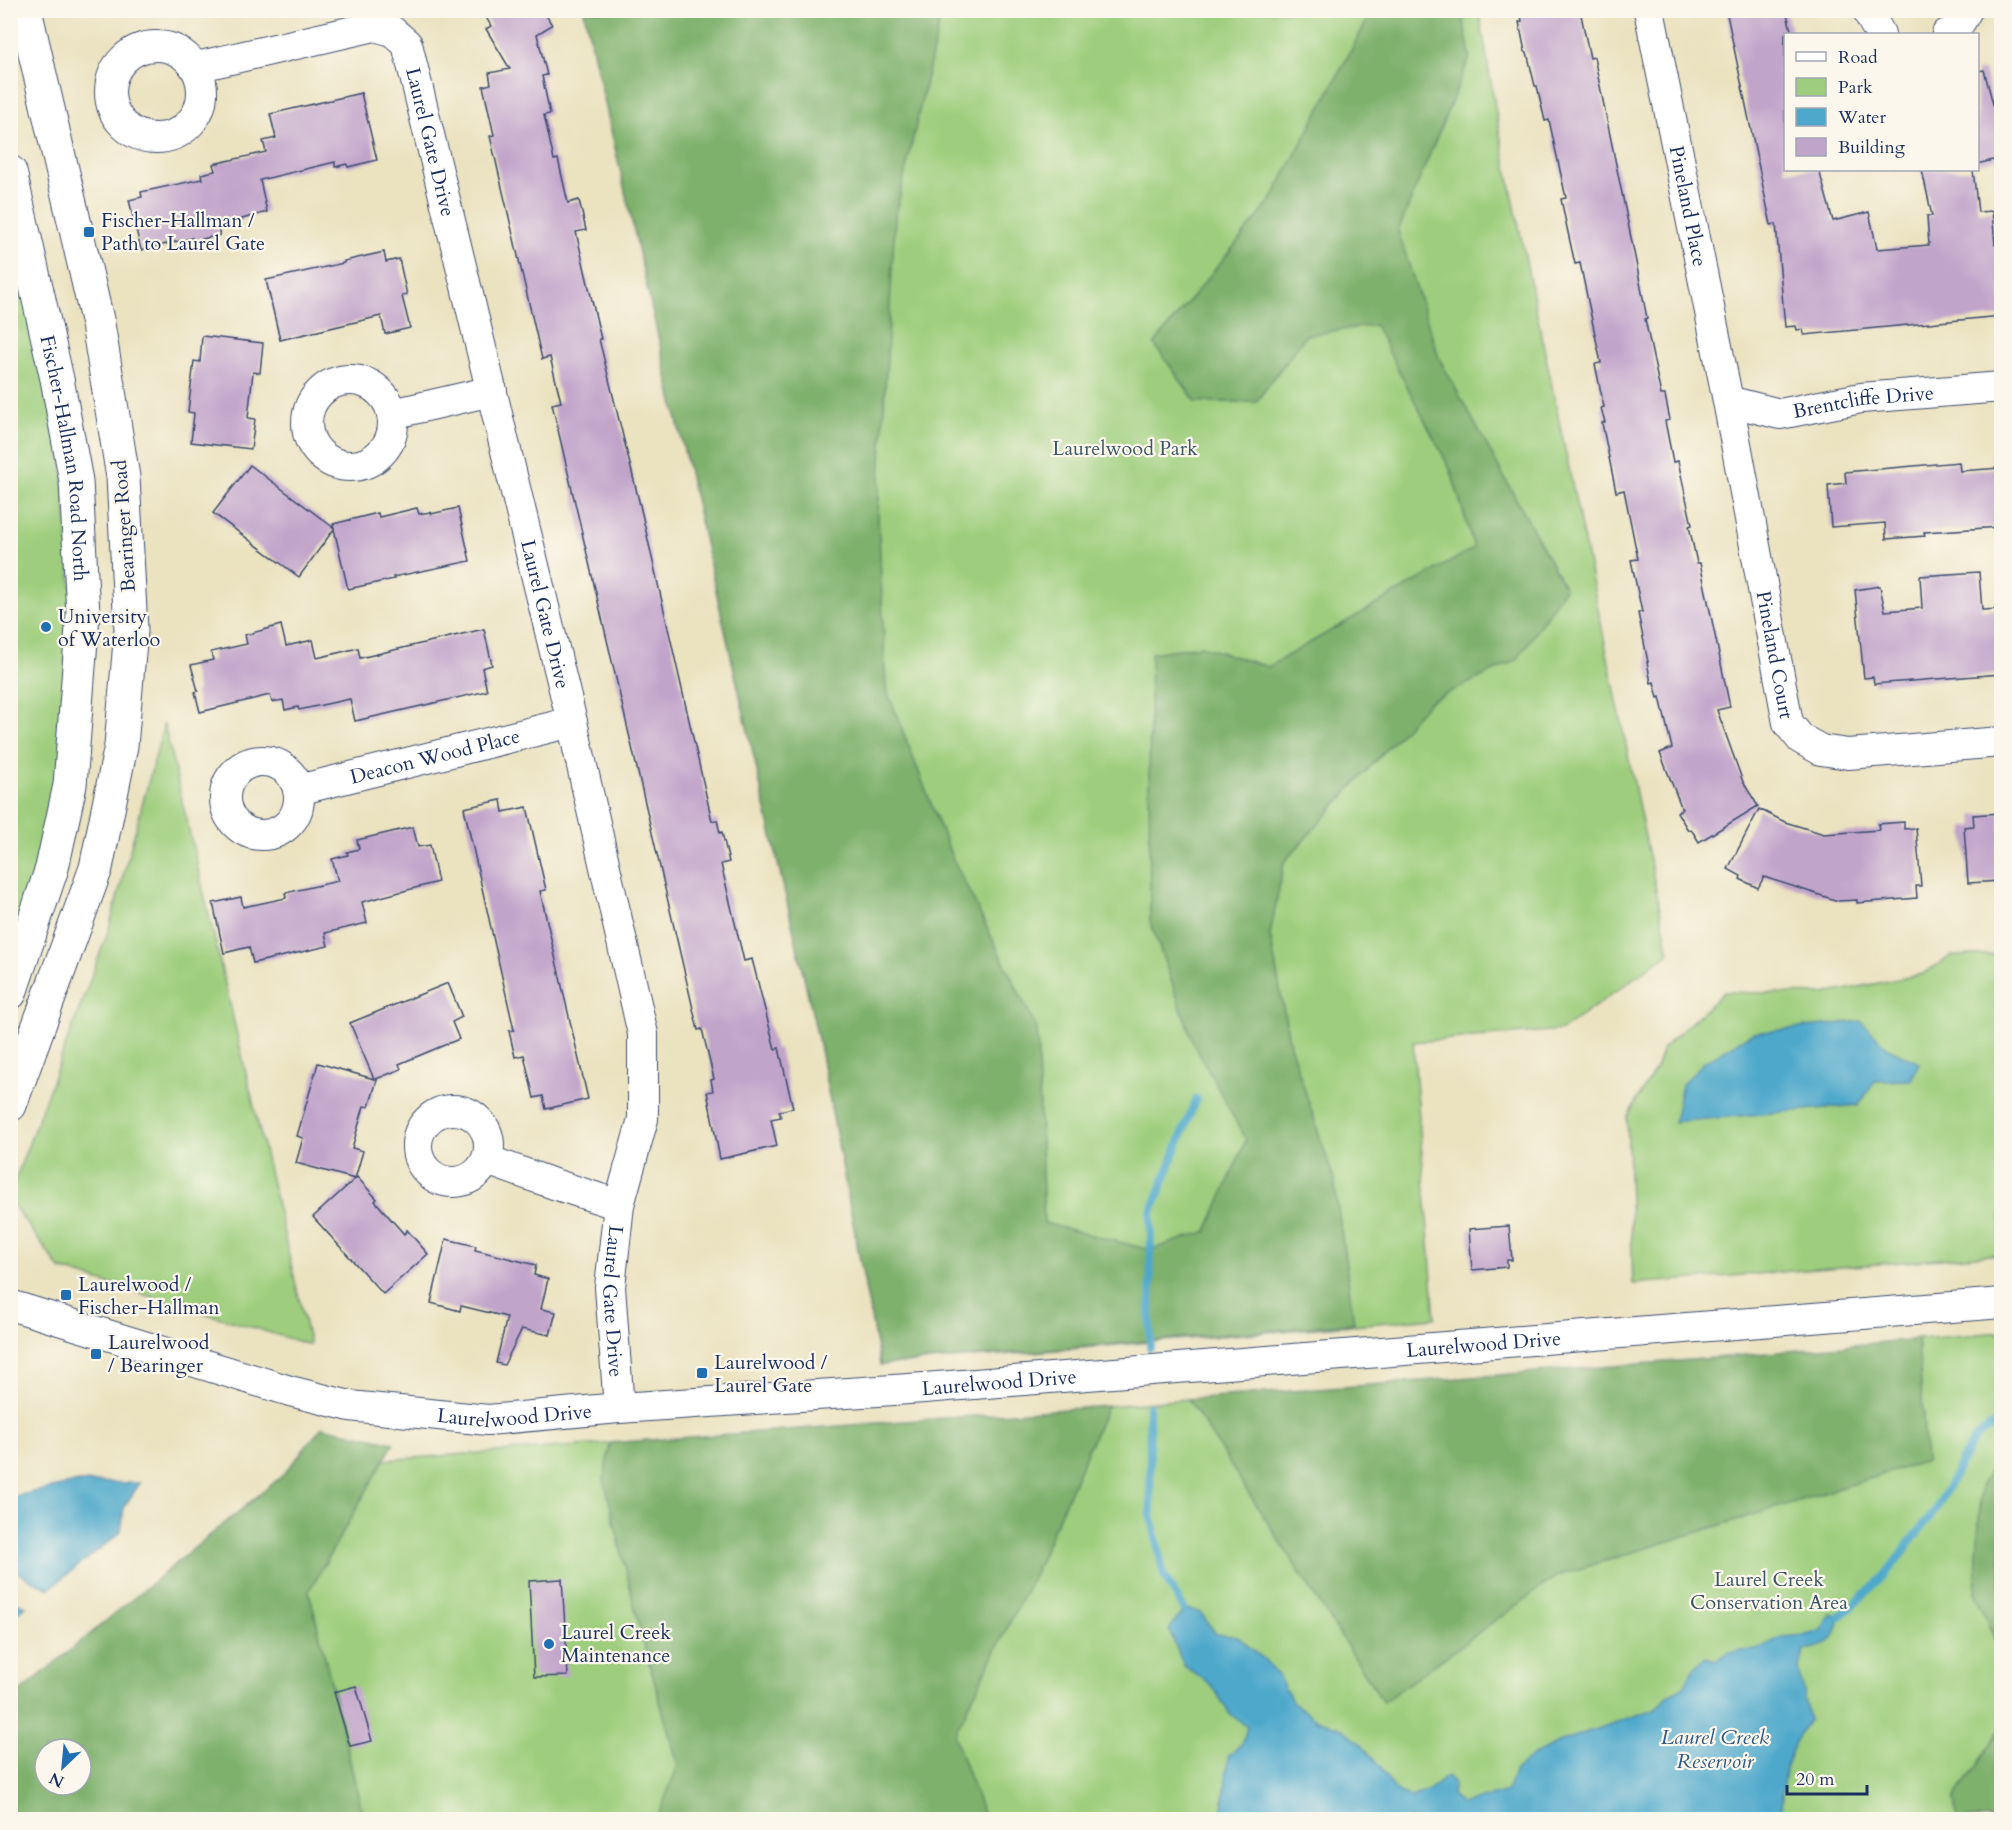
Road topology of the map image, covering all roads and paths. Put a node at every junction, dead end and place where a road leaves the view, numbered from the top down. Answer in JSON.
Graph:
{"nodes":[{"id":1,"x":25,"y":10,"type":"edge"},
{"id":2,"x":1649,"y":10,"type":"edge"},
{"id":3,"x":1867,"y":10,"type":"edge"},
{"id":4,"x":1967,"y":10,"type":"edge"},
{"id":5,"x":1879,"y":33,"type":"edge"},
{"id":6,"x":1950,"y":33,"type":"edge"},
{"id":7,"x":196,"y":67,"type":"dead end"},
{"id":8,"x":10,"y":172,"type":"edge"},
{"id":9,"x":2001,"y":387,"type":"edge"},
{"id":10,"x":492,"y":391,"type":"junction"},
{"id":11,"x":1728,"y":402,"type":"junction"},
{"id":12,"x":392,"y":414,"type":"dead end"},
{"id":13,"x":573,"y":722,"type":"junction"},
{"id":14,"x":2001,"y":742,"type":"edge"},
{"id":15,"x":298,"y":790,"type":"dead end"},
{"id":16,"x":10,"y":993,"type":"edge"},
{"id":17,"x":10,"y":1105,"type":"edge"},
{"id":18,"x":488,"y":1160,"type":"dead end"},
{"id":19,"x":619,"y":1205,"type":"junction"},
{"id":20,"x":2001,"y":1303,"type":"edge"},
{"id":21,"x":10,"y":1305,"type":"edge"},
{"id":22,"x":619,"y":1408,"type":"junction"}],
"edges":[{"from":1,"to":17,"type":"main road","name":"Bearinger Road"},
{"from":2,"to":11,"type":"street","name":"Pineland Place"},
{"from":3,"to":5,"type":"street"},
{"from":4,"to":6,"type":"street"},
{"from":7,"to":10,"type":"street","name":"Laurel Gate Drive"},
{"from":8,"to":16,"type":"main road","name":"Fischer-Hallman Road North"},
{"from":9,"to":11,"type":"street","name":"Brentcliffe Drive"},
{"from":10,"to":12,"type":"street"},
{"from":10,"to":13,"type":"street","name":"Laurel Gate Drive"},
{"from":11,"to":14,"type":"street","name":"Pineland Court"},
{"from":13,"to":15,"type":"street","name":"Deacon Wood Place"},
{"from":13,"to":19,"type":"street","name":"Laurel Gate Drive"},
{"from":18,"to":19,"type":"street"},
{"from":19,"to":22,"type":"street","name":"Laurel Gate Drive"},
{"from":20,"to":22,"type":"street","name":"Laurelwood Drive"},
{"from":21,"to":22,"type":"street","name":"Laurelwood Drive"}]}
